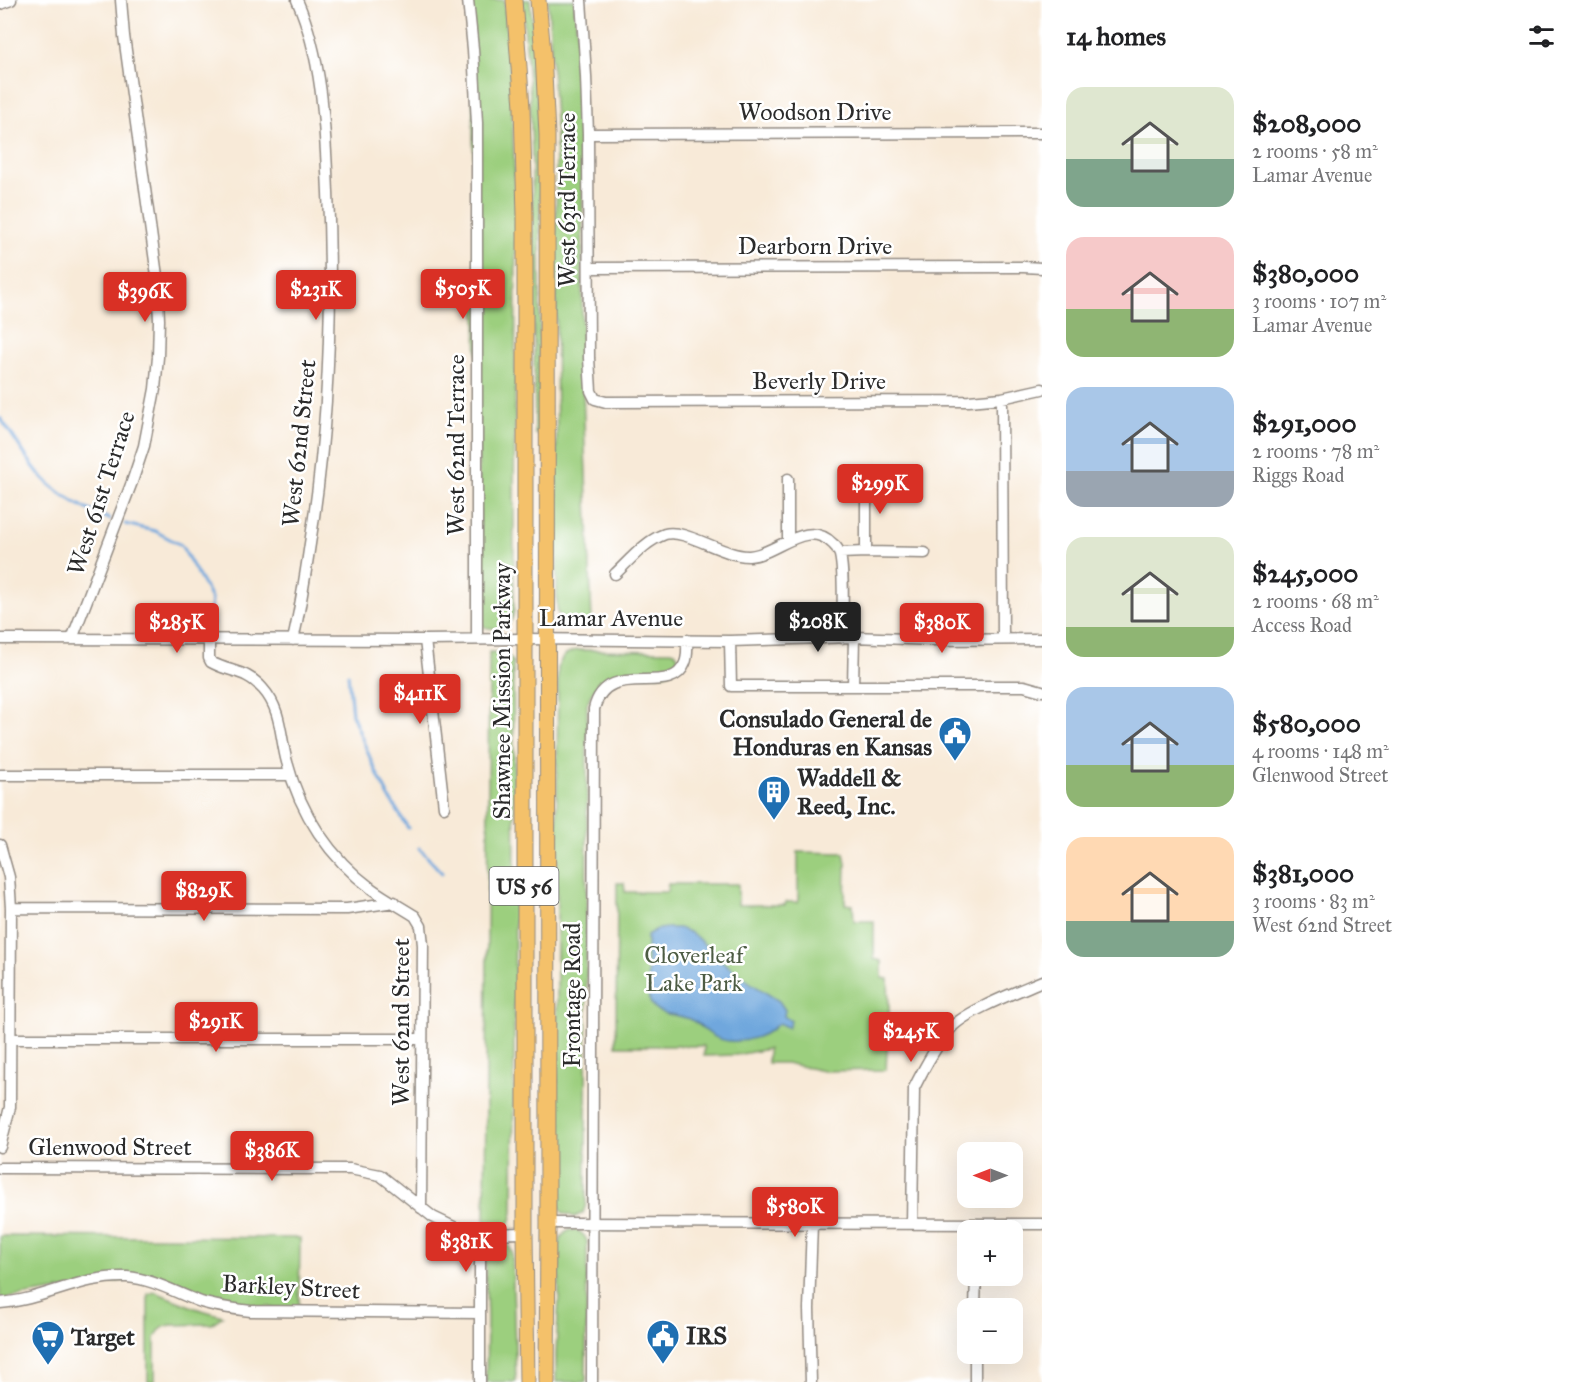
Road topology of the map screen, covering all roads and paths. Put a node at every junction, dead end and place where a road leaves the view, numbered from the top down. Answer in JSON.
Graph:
{"nodes":[{"id":1,"x":11,"y":0,"type":"edge"},
{"id":2,"x":121,"y":0,"type":"edge"},
{"id":3,"x":297,"y":0,"type":"edge"},
{"id":4,"x":468,"y":0,"type":"edge"},
{"id":5,"x":514,"y":0,"type":"edge"},
{"id":6,"x":538,"y":0,"type":"edge"},
{"id":7,"x":581,"y":0,"type":"edge"},
{"id":8,"x":0,"y":4,"type":"edge"},
{"id":9,"x":1042,"y":133,"type":"edge"},
{"id":10,"x":588,"y":134,"type":"junction"},
{"id":11,"x":589,"y":268,"type":"junction"},
{"id":12,"x":1042,"y":268,"type":"edge"},
{"id":13,"x":1042,"y":389,"type":"edge"},
{"id":14,"x":1002,"y":398,"type":"junction"},
{"id":15,"x":595,"y":399,"type":"joint"},
{"id":16,"x":866,"y":478,"type":"dead end"},
{"id":17,"x":788,"y":479,"type":"dead end"},
{"id":18,"x":788,"y":540,"type":"junction"},
{"id":19,"x":866,"y":552,"type":"junction"},
{"id":20,"x":840,"y":553,"type":"junction"},
{"id":21,"x":924,"y":553,"type":"dead end"},
{"id":22,"x":615,"y":574,"type":"dead end"},
{"id":23,"x":842,"y":638,"type":"junction"},
{"id":24,"x":854,"y":638,"type":"junction"},
{"id":25,"x":0,"y":639,"type":"edge"},
{"id":26,"x":72,"y":639,"type":"junction"},
{"id":27,"x":477,"y":639,"type":"junction"},
{"id":28,"x":524,"y":639,"type":"junction"},
{"id":29,"x":547,"y":639,"type":"junction"},
{"id":30,"x":1003,"y":639,"type":"junction"},
{"id":31,"x":1042,"y":639,"type":"edge"},
{"id":32,"x":209,"y":640,"type":"junction"},
{"id":33,"x":293,"y":640,"type":"junction"},
{"id":34,"x":425,"y":640,"type":"junction"},
{"id":35,"x":687,"y":640,"type":"junction"},
{"id":36,"x":730,"y":641,"type":"junction"},
{"id":37,"x":853,"y":686,"type":"junction"},
{"id":38,"x":1042,"y":692,"type":"edge"},
{"id":39,"x":0,"y":775,"type":"edge"},
{"id":40,"x":290,"y":775,"type":"junction"},
{"id":41,"x":444,"y":807,"type":"dead end"},
{"id":42,"x":0,"y":845,"type":"edge"},
{"id":43,"x":394,"y":902,"type":"junction"},
{"id":44,"x":11,"y":908,"type":"junction"},
{"id":45,"x":1042,"y":981,"type":"edge"},
{"id":46,"x":10,"y":1039,"type":"junction"},
{"id":47,"x":422,"y":1039,"type":"junction"},
{"id":48,"x":0,"y":1147,"type":"edge"},
{"id":49,"x":0,"y":1168,"type":"edge"},
{"id":50,"x":525,"y":1196,"type":"junction"},
{"id":51,"x":421,"y":1208,"type":"junction"},
{"id":52,"x":592,"y":1222,"type":"junction"},
{"id":53,"x":548,"y":1223,"type":"junction"},
{"id":54,"x":812,"y":1224,"type":"junction"},
{"id":55,"x":912,"y":1224,"type":"junction"},
{"id":56,"x":1042,"y":1224,"type":"edge"},
{"id":57,"x":1023,"y":1225,"type":"edge"},
{"id":58,"x":957,"y":1226,"type":"edge"},
{"id":59,"x":525,"y":1233,"type":"junction"},
{"id":60,"x":480,"y":1234,"type":"junction"},
{"id":61,"x":548,"y":1261,"type":"junction"},
{"id":62,"x":0,"y":1303,"type":"edge"},
{"id":63,"x":480,"y":1313,"type":"junction"},
{"id":64,"x":975,"y":1364,"type":"edge"},
{"id":65,"x":480,"y":1382,"type":"edge"},
{"id":66,"x":527,"y":1382,"type":"edge"},
{"id":67,"x":547,"y":1382,"type":"edge"},
{"id":68,"x":592,"y":1382,"type":"edge"},
{"id":69,"x":811,"y":1382,"type":"edge"},
{"id":70,"x":975,"y":1382,"type":"edge"}],
"edges":[{"from":1,"to":8,"type":"street"},
{"from":2,"to":26,"type":"street","name":"West 61st Terrace"},
{"from":3,"to":33,"type":"street","name":"West 62nd Street"},
{"from":4,"to":27,"type":"street","name":"West 62nd Terrace"},
{"from":5,"to":28,"type":"highway","name":"Shawnee Mission Parkway","number":"US 56"},
{"from":6,"to":29,"type":"highway","name":"Shawnee Mission Parkway","number":"US 56"},
{"from":7,"to":10,"type":"street","name":"West 63rd Terrace"},
{"from":9,"to":10,"type":"street","name":"Woodson Drive"},
{"from":10,"to":11,"type":"street","name":"West 63rd Terrace"},
{"from":11,"to":12,"type":"street","name":"Dearborn Drive"},
{"from":11,"to":15,"type":"street","name":"West 63rd Terrace"},
{"from":13,"to":14,"type":"street","name":"Beverly Drive"},
{"from":14,"to":15,"type":"street","name":"Beverly Drive"},
{"from":14,"to":30,"type":"street"},
{"from":16,"to":19,"type":"street"},
{"from":17,"to":18,"type":"street"},
{"from":18,"to":20,"type":"street"},
{"from":18,"to":22,"type":"street"},
{"from":19,"to":20,"type":"street"},
{"from":19,"to":21,"type":"street"},
{"from":20,"to":23,"type":"street"},
{"from":23,"to":24,"type":"street","name":"Lamar Avenue"},
{"from":23,"to":36,"type":"street","name":"Lamar Avenue"},
{"from":24,"to":30,"type":"street","name":"Lamar Avenue"},
{"from":24,"to":37,"type":"street"},
{"from":25,"to":26,"type":"street","name":"Lamar Avenue"},
{"from":26,"to":32,"type":"street","name":"Lamar Avenue"},
{"from":27,"to":28,"type":"street","name":"Lamar Avenue"},
{"from":27,"to":34,"type":"street","name":"Lamar Avenue"},
{"from":28,"to":29,"type":"street","name":"Lamar Avenue"},
{"from":28,"to":50,"type":"highway","name":"Shawnee Mission Parkway","number":"US 56"},
{"from":29,"to":35,"type":"street","name":"Lamar Avenue"},
{"from":29,"to":53,"type":"highway","name":"Shawnee Mission Parkway","number":"US 56"},
{"from":30,"to":31,"type":"street","name":"Lamar Avenue"},
{"from":32,"to":33,"type":"street","name":"Lamar Avenue"},
{"from":32,"to":40,"type":"street","name":"West 62nd Street"},
{"from":33,"to":34,"type":"street","name":"Lamar Avenue"},
{"from":34,"to":41,"type":"street"},
{"from":35,"to":36,"type":"street","name":"Lamar Avenue"},
{"from":35,"to":52,"type":"street","name":"Frontage Road"},
{"from":36,"to":37,"type":"street"},
{"from":37,"to":38,"type":"street"},
{"from":39,"to":40,"type":"street"},
{"from":40,"to":43,"type":"street","name":"West 62nd Street"},
{"from":42,"to":44,"type":"street"},
{"from":43,"to":44,"type":"street"},
{"from":43,"to":47,"type":"street","name":"West 62nd Street"},
{"from":44,"to":46,"type":"street"},
{"from":45,"to":55,"type":"street"},
{"from":46,"to":47,"type":"street"},
{"from":46,"to":48,"type":"street"},
{"from":47,"to":51,"type":"street","name":"West 62nd Street"},
{"from":49,"to":51,"type":"street","name":"Glenwood Street"},
{"from":50,"to":53,"type":"highway"},
{"from":50,"to":59,"type":"highway","name":"Shawnee Mission Parkway","number":"US 56"},
{"from":51,"to":60,"type":"street","name":"Glenwood Street"},
{"from":52,"to":53,"type":"street"},
{"from":52,"to":54,"type":"street"},
{"from":52,"to":68,"type":"street","name":"Frontage Road"},
{"from":53,"to":61,"type":"highway","name":"Shawnee Mission Parkway","number":"US 56"},
{"from":54,"to":55,"type":"street"},
{"from":54,"to":69,"type":"street"},
{"from":55,"to":58,"type":"street"},
{"from":56,"to":57,"type":"street"},
{"from":59,"to":60,"type":"street","name":"Glenwood Street"},
{"from":59,"to":61,"type":"highway"},
{"from":59,"to":66,"type":"highway","name":"Shawnee Mission Parkway","number":"US 56"},
{"from":60,"to":63,"type":"street"},
{"from":61,"to":67,"type":"highway","name":"Shawnee Mission Parkway","number":"US 56"},
{"from":62,"to":63,"type":"street","name":"Barkley Street"},
{"from":63,"to":65,"type":"street"},
{"from":64,"to":70,"type":"street"}]}
